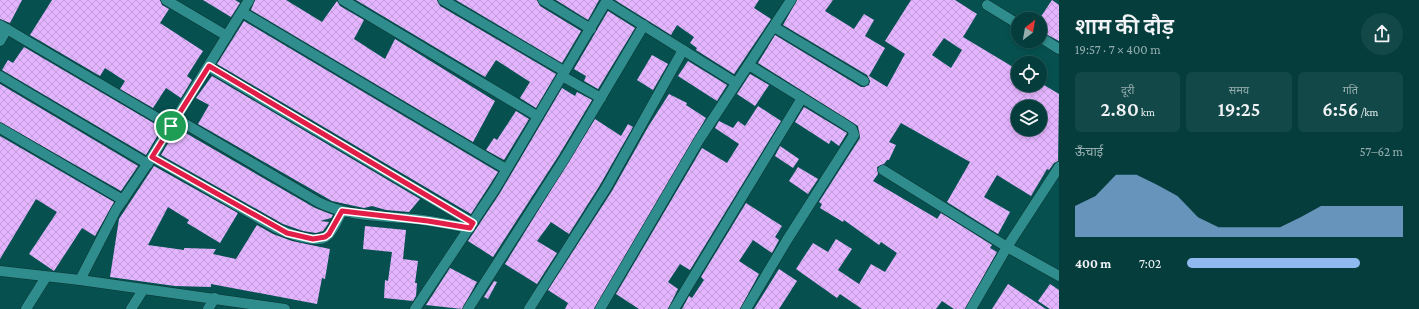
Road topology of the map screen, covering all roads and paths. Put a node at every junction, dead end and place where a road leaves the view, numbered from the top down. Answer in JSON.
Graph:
{"nodes":[{"id":1,"x":166,"y":0,"type":"edge"},
{"id":2,"x":249,"y":0,"type":"edge"},
{"id":3,"x":343,"y":0,"type":"edge"},
{"id":4,"x":443,"y":0,"type":"edge"},
{"id":5,"x":543,"y":0,"type":"edge"},
{"id":6,"x":791,"y":0,"type":"edge"},
{"id":7,"x":607,"y":1,"type":"edge"},
{"id":8,"x":987,"y":5,"type":"dead end"},
{"id":9,"x":242,"y":12,"type":"junction"},
{"id":10,"x":1011,"y":20,"type":"edge"},
{"id":11,"x":644,"y":25,"type":"junction"},
{"id":12,"x":774,"y":26,"type":"junction"},
{"id":13,"x":3,"y":27,"type":"edge"},
{"id":14,"x":590,"y":29,"type":"junction"},
{"id":15,"x":227,"y":36,"type":"junction"},
{"id":16,"x":0,"y":40,"type":"edge"},
{"id":17,"x":1047,"y":41,"type":"edge"},
{"id":18,"x":1059,"y":49,"type":"edge"},
{"id":19,"x":683,"y":50,"type":"junction"},
{"id":20,"x":749,"y":65,"type":"junction"},
{"id":21,"x":209,"y":66,"type":"junction"},
{"id":22,"x":563,"y":74,"type":"junction"},
{"id":23,"x":0,"y":76,"type":"edge"},
{"id":24,"x":864,"y":81,"type":"dead end"},
{"id":25,"x":736,"y":83,"type":"junction"},
{"id":26,"x":601,"y":98,"type":"junction"},
{"id":27,"x":802,"y":98,"type":"junction"},
{"id":28,"x":537,"y":116,"type":"junction"},
{"id":29,"x":174,"y":122,"type":"junction"},
{"id":30,"x":0,"y":128,"type":"edge"},
{"id":31,"x":150,"y":161,"type":"junction"},
{"id":32,"x":1059,"y":167,"type":"edge"},
{"id":33,"x":506,"y":169,"type":"junction"},
{"id":34,"x":882,"y":170,"type":"dead end"},
{"id":35,"x":123,"y":200,"type":"junction"},
{"id":36,"x":342,"y":211,"type":"junction"},
{"id":37,"x":471,"y":226,"type":"junction"},
{"id":38,"x":1007,"y":247,"type":"junction"},
{"id":39,"x":0,"y":271,"type":"edge"},
{"id":40,"x":1059,"y":276,"type":"edge"},
{"id":41,"x":46,"y":277,"type":"junction"},
{"id":42,"x":80,"y":280,"type":"junction"},
{"id":43,"x":143,"y":290,"type":"junction"},
{"id":44,"x":215,"y":298,"type":"junction"},
{"id":45,"x":26,"y":309,"type":"edge"},
{"id":46,"x":131,"y":309,"type":"edge"},
{"id":47,"x":208,"y":309,"type":"edge"},
{"id":48,"x":285,"y":309,"type":"edge"},
{"id":49,"x":415,"y":309,"type":"edge"},
{"id":50,"x":468,"y":309,"type":"edge"},
{"id":51,"x":529,"y":309,"type":"edge"},
{"id":52,"x":600,"y":309,"type":"edge"},
{"id":53,"x":674,"y":309,"type":"edge"},
{"id":54,"x":746,"y":309,"type":"edge"},
{"id":55,"x":971,"y":309,"type":"edge"}],
"edges":[{"from":1,"to":15,"type":"street"},
{"from":2,"to":9,"type":"street"},
{"from":3,"to":28,"type":"street"},
{"from":4,"to":22,"type":"street"},
{"from":5,"to":14,"type":"street"},
{"from":6,"to":12,"type":"street"},
{"from":7,"to":11,"type":"street"},
{"from":7,"to":14,"type":"street"},
{"from":8,"to":10,"type":"street"},
{"from":9,"to":15,"type":"street"},
{"from":9,"to":33,"type":"street"},
{"from":11,"to":19,"type":"street"},
{"from":11,"to":26,"type":"street"},
{"from":12,"to":20,"type":"street"},
{"from":12,"to":24,"type":"street"},
{"from":13,"to":16,"type":"street"},
{"from":13,"to":29,"type":"street"},
{"from":14,"to":22,"type":"street"},
{"from":15,"to":21,"type":"street"},
{"from":17,"to":18,"type":"street"},
{"from":19,"to":25,"type":"street"},
{"from":19,"to":51,"type":"street"},
{"from":20,"to":25,"type":"street"},
{"from":20,"to":27,"type":"street"},
{"from":21,"to":29,"type":"street"},
{"from":21,"to":37,"type":"street"},
{"from":22,"to":26,"type":"street"},
{"from":22,"to":28,"type":"street"},
{"from":23,"to":31,"type":"street"},
{"from":25,"to":52,"type":"street"},
{"from":26,"to":50,"type":"street"},
{"from":27,"to":53,"type":"street"},
{"from":27,"to":54,"type":"street"},
{"from":28,"to":33,"type":"street"},
{"from":29,"to":31,"type":"street"},
{"from":29,"to":36,"type":"street"},
{"from":30,"to":35,"type":"street"},
{"from":31,"to":35,"type":"street"},
{"from":31,"to":36,"type":"street"},
{"from":32,"to":38,"type":"street"},
{"from":33,"to":37,"type":"street"},
{"from":34,"to":38,"type":"street"},
{"from":35,"to":42,"type":"street"},
{"from":36,"to":37,"type":"street"},
{"from":37,"to":49,"type":"street"},
{"from":38,"to":40,"type":"street"},
{"from":38,"to":55,"type":"street"},
{"from":39,"to":41,"type":"street"},
{"from":41,"to":42,"type":"street"},
{"from":41,"to":45,"type":"street"},
{"from":42,"to":43,"type":"street"},
{"from":43,"to":44,"type":"street"},
{"from":43,"to":46,"type":"street"},
{"from":44,"to":47,"type":"street"},
{"from":44,"to":48,"type":"street"}]}
